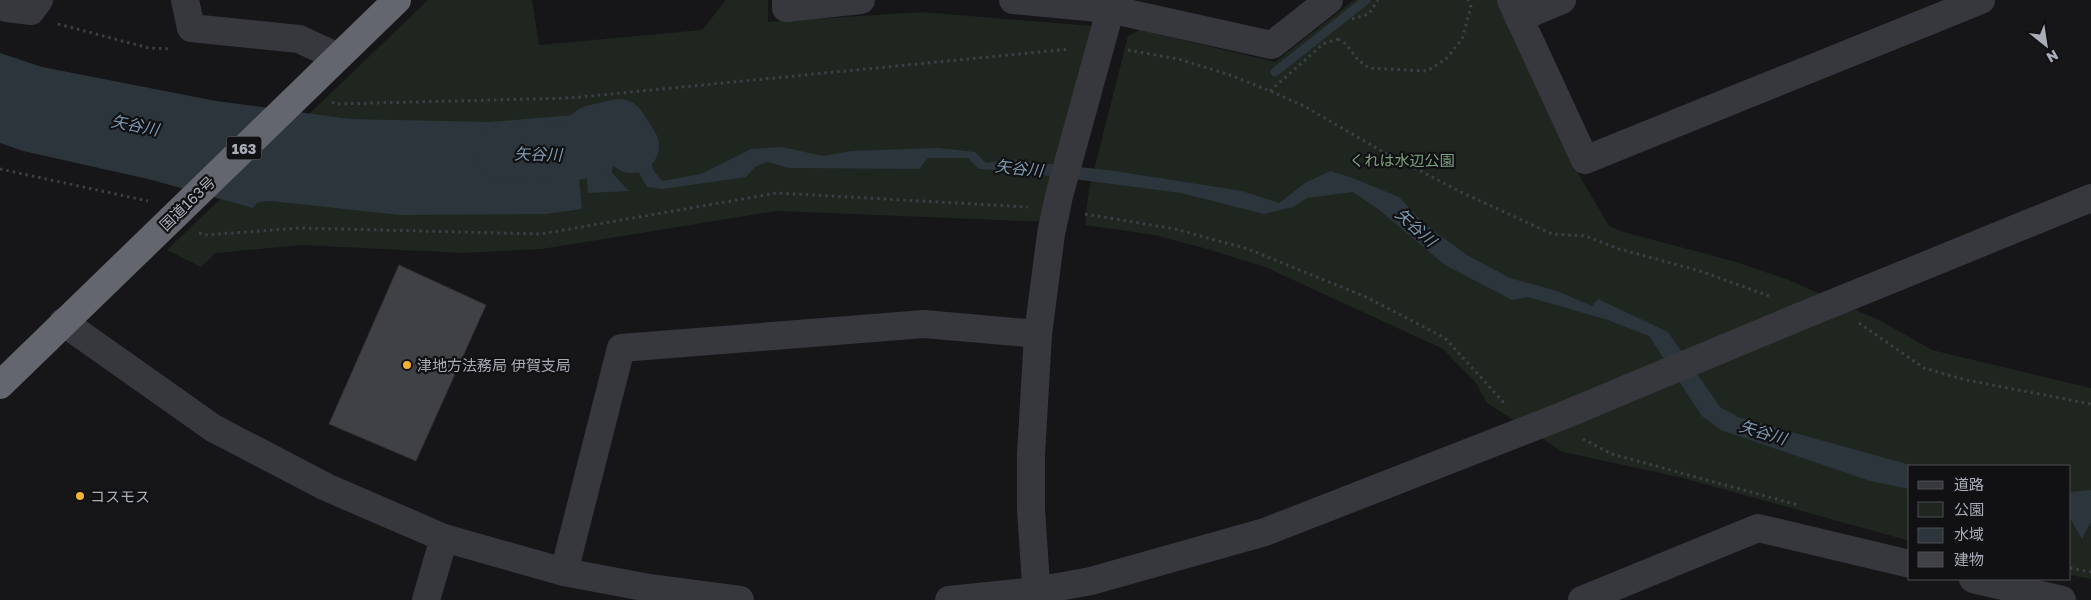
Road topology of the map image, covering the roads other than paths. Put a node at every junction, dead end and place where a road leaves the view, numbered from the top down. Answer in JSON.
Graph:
{"nodes":[{"id":1,"x":185,"y":0,"type":"edge"},
{"id":2,"x":397,"y":0,"type":"edge"},
{"id":3,"x":786,"y":0,"type":"edge"},
{"id":4,"x":861,"y":0,"type":"edge"},
{"id":5,"x":1013,"y":0,"type":"edge"},
{"id":6,"x":1329,"y":0,"type":"edge"},
{"id":7,"x":1562,"y":0,"type":"edge"},
{"id":8,"x":1981,"y":0,"type":"edge"},
{"id":9,"x":1515,"y":9,"type":"edge"},
{"id":10,"x":1111,"y":23,"type":"edge"},
{"id":11,"x":333,"y":61,"type":"junction"},
{"id":12,"x":2091,"y":198,"type":"edge"},
{"id":13,"x":64,"y":322,"type":"junction"},
{"id":14,"x":1038,"y":334,"type":"junction"},
{"id":15,"x":0,"y":385,"type":"edge"},
{"id":16,"x":444,"y":538,"type":"junction"},
{"id":17,"x":1908,"y":564,"type":"edge"},
{"id":18,"x":564,"y":572,"type":"junction"},
{"id":19,"x":1977,"y":580,"type":"edge"},
{"id":20,"x":1037,"y":596,"type":"edge"},
{"id":21,"x":426,"y":600,"type":"edge"},
{"id":22,"x":740,"y":600,"type":"edge"},
{"id":23,"x":949,"y":600,"type":"edge"},
{"id":24,"x":1582,"y":600,"type":"edge"},
{"id":25,"x":2062,"y":600,"type":"edge"}],
"edges":[{"from":1,"to":11,"type":"street"},
{"from":2,"to":11,"type":"highway","name":"国道163号","number":"163"},
{"from":3,"to":4,"type":"street"},
{"from":5,"to":10,"type":"street"},
{"from":6,"to":10,"type":"street"},
{"from":7,"to":9,"type":"street"},
{"from":8,"to":9,"type":"street"},
{"from":10,"to":14,"type":"street"},
{"from":11,"to":13,"type":"highway","name":"国道163号","number":"163"},
{"from":12,"to":20,"type":"street"},
{"from":13,"to":15,"type":"highway","name":"国道163号","number":"163"},
{"from":13,"to":16,"type":"street"},
{"from":14,"to":18,"type":"street"},
{"from":14,"to":20,"type":"street"},
{"from":16,"to":18,"type":"street"},
{"from":16,"to":21,"type":"street"},
{"from":17,"to":24,"type":"street"},
{"from":18,"to":22,"type":"street"},
{"from":19,"to":25,"type":"street"},
{"from":20,"to":23,"type":"street"}]}
